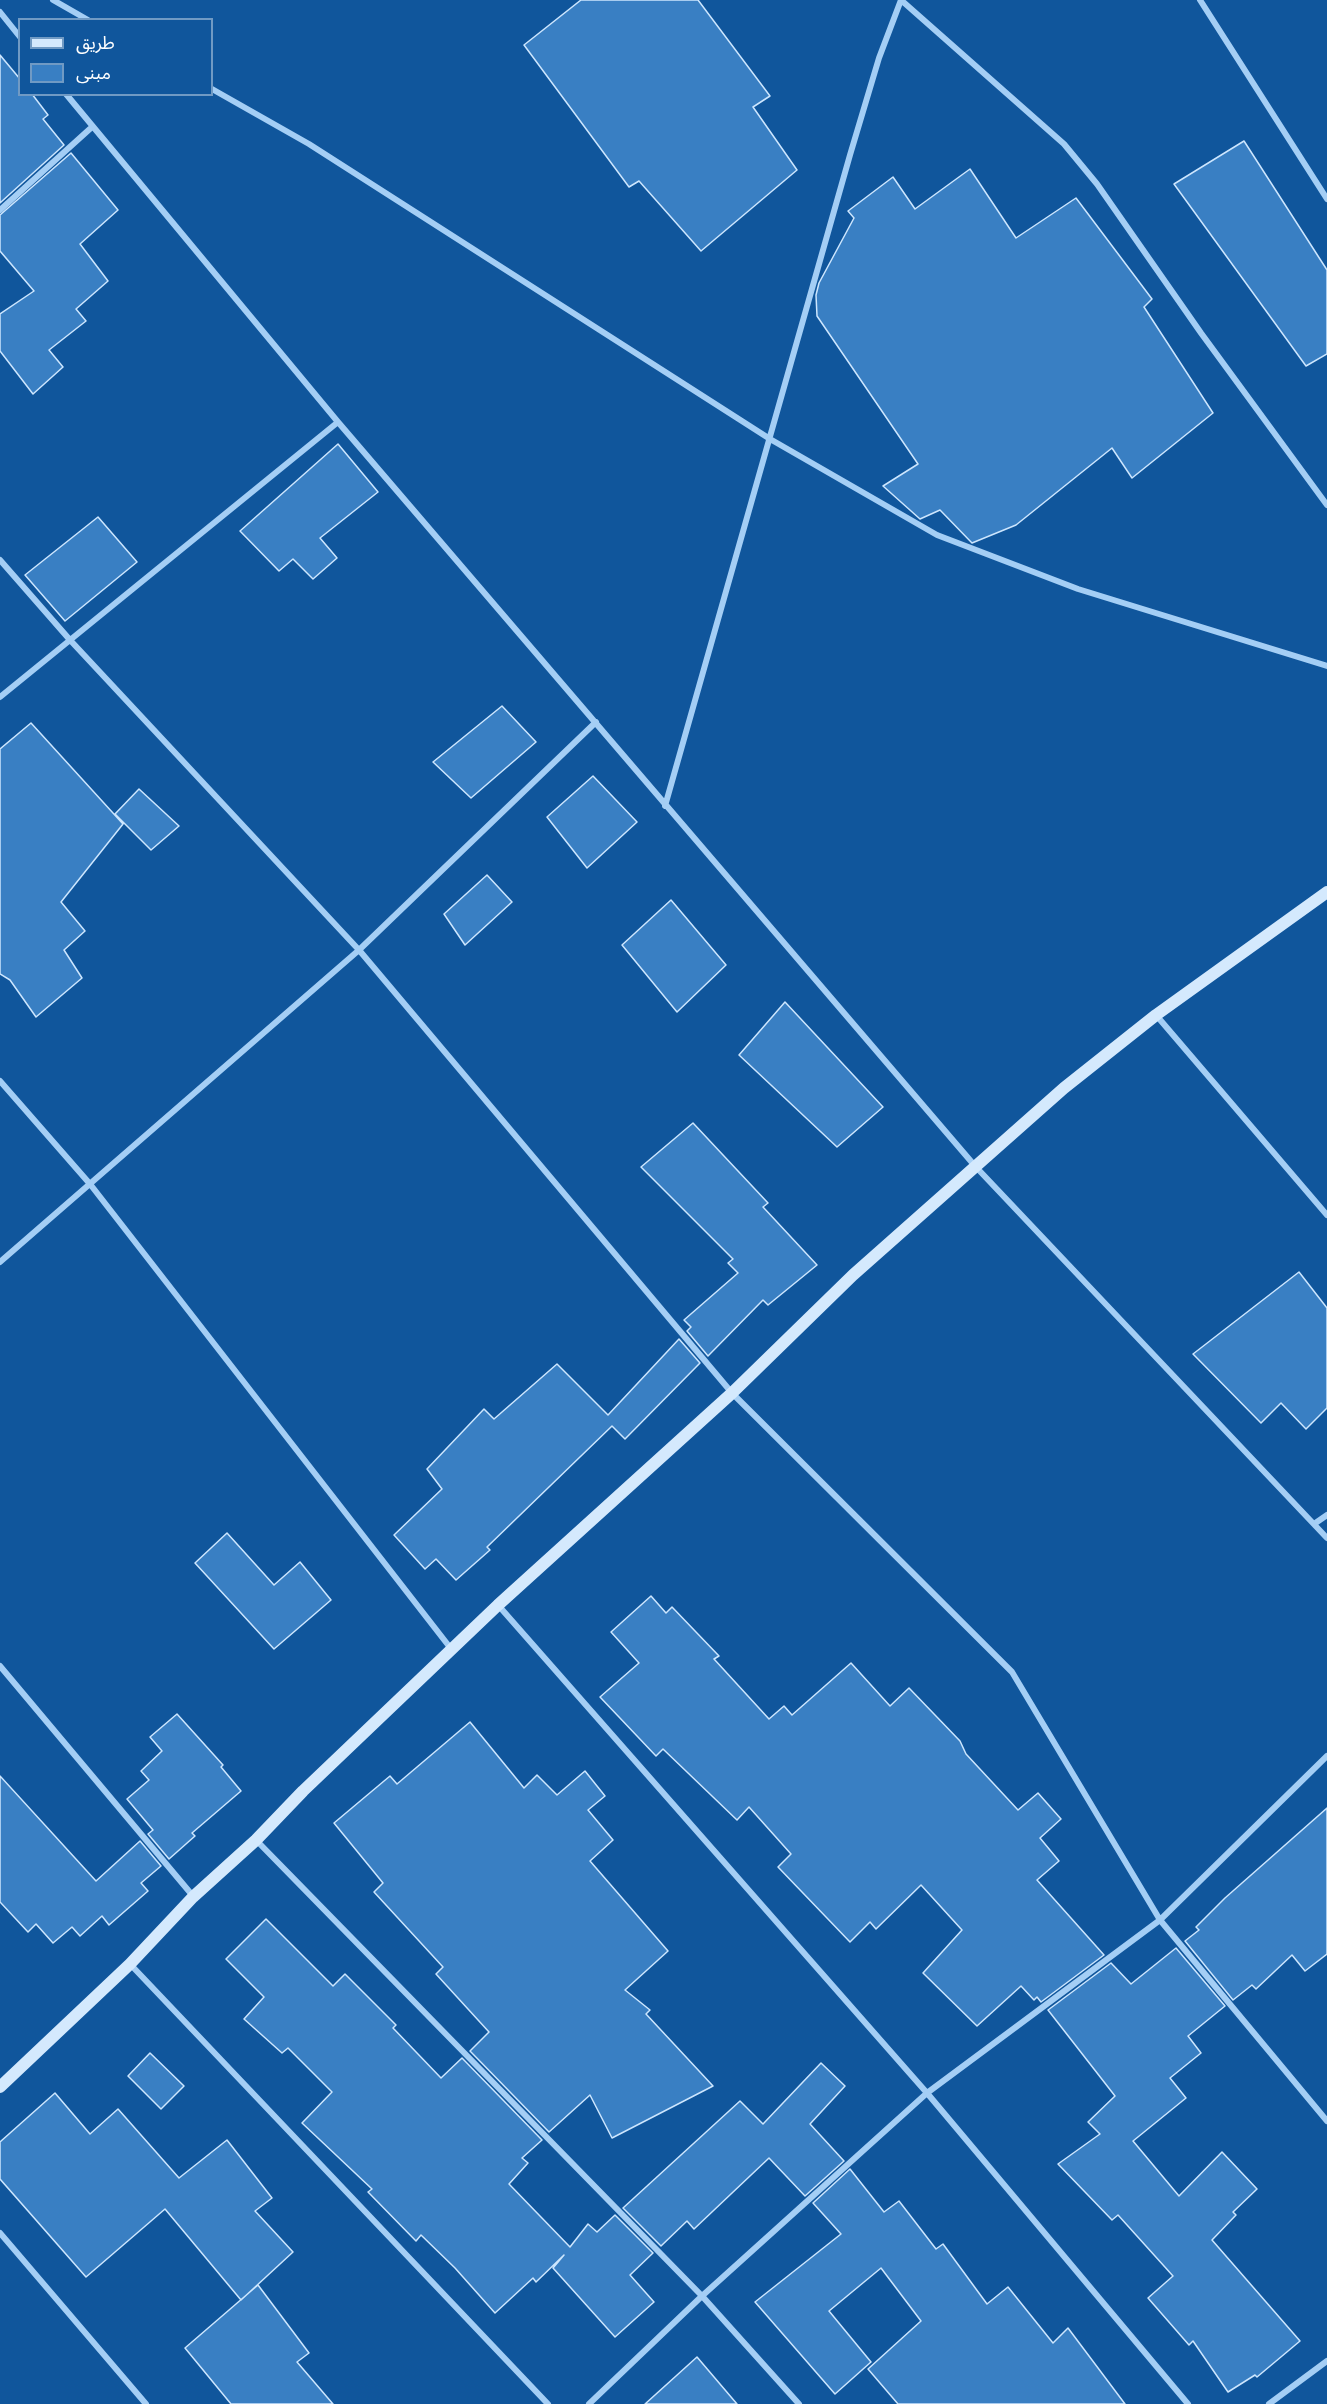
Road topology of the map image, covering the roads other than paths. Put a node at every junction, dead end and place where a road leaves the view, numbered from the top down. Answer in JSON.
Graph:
{"nodes":[{"id":1,"x":53,"y":0,"type":"edge"},
{"id":2,"x":901,"y":0,"type":"edge"},
{"id":3,"x":1200,"y":0,"type":"edge"},
{"id":4,"x":0,"y":12,"type":"edge"},
{"id":5,"x":84,"y":18,"type":"edge"},
{"id":6,"x":18,"y":34,"type":"edge"},
{"id":7,"x":213,"y":90,"type":"edge"},
{"id":8,"x":68,"y":96,"type":"edge"},
{"id":9,"x":92,"y":127,"type":"junction"},
{"id":10,"x":1327,"y":199,"type":"edge"},
{"id":11,"x":0,"y":210,"type":"edge"},
{"id":12,"x":338,"y":422,"type":"junction"},
{"id":13,"x":770,"y":439,"type":"junction"},
{"id":14,"x":1327,"y":505,"type":"edge"},
{"id":15,"x":0,"y":560,"type":"edge"},
{"id":16,"x":70,"y":640,"type":"junction"},
{"id":17,"x":1327,"y":666,"type":"edge"},
{"id":18,"x":0,"y":698,"type":"edge"},
{"id":19,"x":596,"y":722,"type":"junction"},
{"id":20,"x":665,"y":806,"type":"junction"},
{"id":21,"x":1327,"y":892,"type":"edge"},
{"id":22,"x":358,"y":950,"type":"junction"},
{"id":23,"x":1156,"y":1015,"type":"junction"},
{"id":24,"x":0,"y":1082,"type":"edge"},
{"id":25,"x":975,"y":1166,"type":"junction"},
{"id":26,"x":90,"y":1184,"type":"junction"},
{"id":27,"x":1327,"y":1215,"type":"edge"},
{"id":28,"x":0,"y":1262,"type":"edge"},
{"id":29,"x":732,"y":1393,"type":"junction"},
{"id":30,"x":1327,"y":1515,"type":"edge"},
{"id":31,"x":1314,"y":1524,"type":"junction"},
{"id":32,"x":1327,"y":1538,"type":"edge"},
{"id":33,"x":498,"y":1605,"type":"junction"},
{"id":34,"x":453,"y":1650,"type":"junction"},
{"id":35,"x":0,"y":1666,"type":"edge"},
{"id":36,"x":1327,"y":1756,"type":"edge"},
{"id":37,"x":256,"y":1840,"type":"junction"},
{"id":38,"x":194,"y":1897,"type":"junction"},
{"id":39,"x":1160,"y":1920,"type":"junction"},
{"id":40,"x":130,"y":1964,"type":"junction"},
{"id":41,"x":0,"y":2087,"type":"edge"},
{"id":42,"x":927,"y":2093,"type":"junction"},
{"id":43,"x":1327,"y":2121,"type":"edge"},
{"id":44,"x":0,"y":2233,"type":"edge"},
{"id":45,"x":702,"y":2296,"type":"junction"},
{"id":46,"x":1327,"y":2361,"type":"edge"},
{"id":47,"x":146,"y":2404,"type":"edge"},
{"id":48,"x":548,"y":2404,"type":"edge"},
{"id":49,"x":589,"y":2404,"type":"edge"},
{"id":50,"x":799,"y":2404,"type":"edge"},
{"id":51,"x":1188,"y":2404,"type":"edge"},
{"id":52,"x":1269,"y":2404,"type":"edge"}],
"edges":[{"from":1,"to":5,"type":"street"},
{"from":2,"to":13,"type":"street"},
{"from":2,"to":14,"type":"street"},
{"from":3,"to":10,"type":"street"},
{"from":4,"to":6,"type":"street"},
{"from":7,"to":13,"type":"street"},
{"from":8,"to":9,"type":"street"},
{"from":9,"to":11,"type":"street"},
{"from":9,"to":12,"type":"street"},
{"from":12,"to":16,"type":"street"},
{"from":12,"to":19,"type":"street"},
{"from":13,"to":17,"type":"street"},
{"from":13,"to":20,"type":"street"},
{"from":15,"to":16,"type":"street"},
{"from":16,"to":18,"type":"street"},
{"from":16,"to":22,"type":"street"},
{"from":19,"to":20,"type":"street"},
{"from":19,"to":22,"type":"street"},
{"from":20,"to":25,"type":"street"},
{"from":21,"to":23,"type":"street"},
{"from":22,"to":26,"type":"street"},
{"from":22,"to":29,"type":"street"},
{"from":23,"to":25,"type":"street"},
{"from":23,"to":27,"type":"street"},
{"from":24,"to":26,"type":"street"},
{"from":25,"to":29,"type":"street"},
{"from":25,"to":31,"type":"street"},
{"from":26,"to":28,"type":"street"},
{"from":26,"to":34,"type":"street"},
{"from":29,"to":33,"type":"street"},
{"from":29,"to":39,"type":"street"},
{"from":30,"to":31,"type":"street"},
{"from":31,"to":32,"type":"street"},
{"from":33,"to":34,"type":"street"},
{"from":33,"to":42,"type":"street"},
{"from":34,"to":37,"type":"street"},
{"from":35,"to":38,"type":"street"},
{"from":36,"to":39,"type":"street"},
{"from":37,"to":38,"type":"street"},
{"from":37,"to":45,"type":"street"},
{"from":38,"to":40,"type":"street"},
{"from":39,"to":42,"type":"street"},
{"from":39,"to":43,"type":"street"},
{"from":40,"to":41,"type":"street"},
{"from":40,"to":48,"type":"street"},
{"from":42,"to":45,"type":"street"},
{"from":42,"to":51,"type":"street"},
{"from":44,"to":47,"type":"street"},
{"from":45,"to":49,"type":"street"},
{"from":45,"to":50,"type":"street"},
{"from":46,"to":52,"type":"street"}]}
